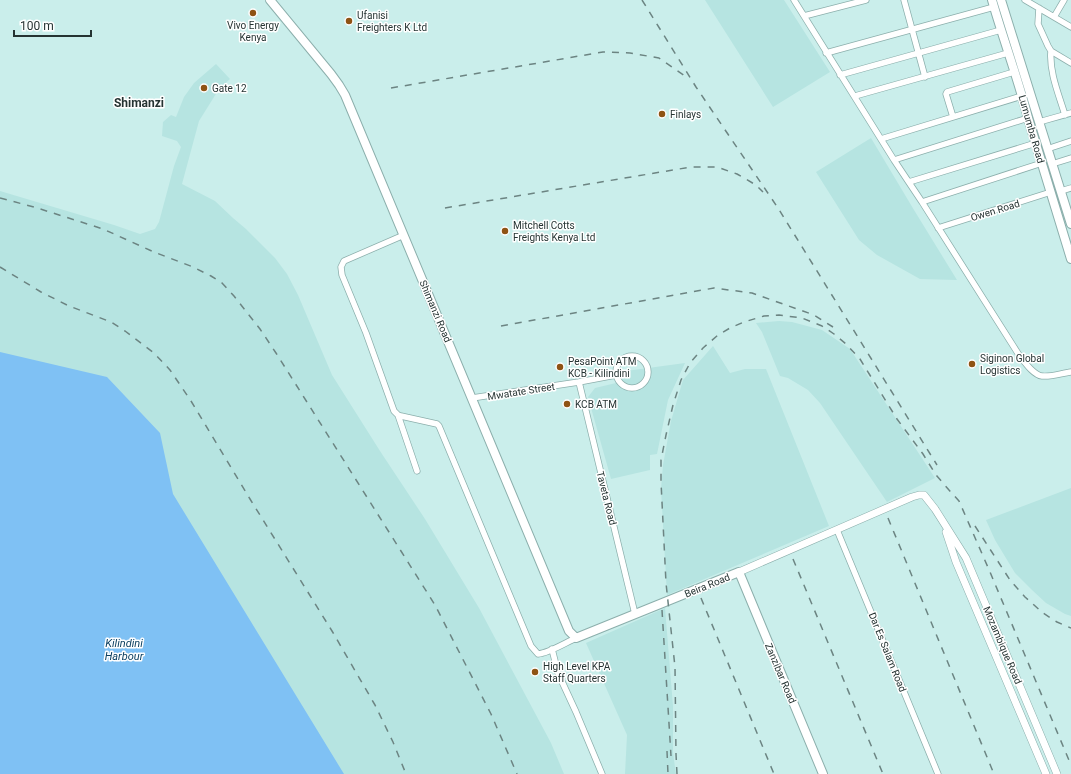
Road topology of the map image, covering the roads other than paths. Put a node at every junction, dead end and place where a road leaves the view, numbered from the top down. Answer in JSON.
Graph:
{"nodes":[{"id":1,"x":270,"y":0,"type":"edge"},
{"id":2,"x":794,"y":0,"type":"edge"},
{"id":3,"x":866,"y":0,"type":"edge"},
{"id":4,"x":904,"y":0,"type":"edge"},
{"id":5,"x":1001,"y":0,"type":"edge"},
{"id":6,"x":1025,"y":0,"type":"edge"},
{"id":7,"x":1064,"y":0,"type":"edge"},
{"id":8,"x":858,"y":1,"type":"edge"},
{"id":9,"x":993,"y":3,"type":"edge"},
{"id":10,"x":1039,"y":8,"type":"junction"},
{"id":11,"x":804,"y":16,"type":"junction"},
{"id":12,"x":1054,"y":17,"type":"junction"},
{"id":13,"x":1071,"y":27,"type":"edge"},
{"id":14,"x":912,"y":29,"type":"junction"},
{"id":15,"x":1001,"y":30,"type":"junction"},
{"id":16,"x":1051,"y":51,"type":"junction"},
{"id":17,"x":826,"y":53,"type":"junction"},
{"id":18,"x":918,"y":54,"type":"junction"},
{"id":19,"x":1008,"y":54,"type":"junction"},
{"id":20,"x":1071,"y":63,"type":"edge"},
{"id":21,"x":1014,"y":72,"type":"junction"},
{"id":22,"x":840,"y":75,"type":"junction"},
{"id":23,"x":925,"y":77,"type":"junction"},
{"id":24,"x":855,"y":96,"type":"junction"},
{"id":25,"x":1022,"y":96,"type":"junction"},
{"id":26,"x":1071,"y":113,"type":"edge"},
{"id":27,"x":1065,"y":115,"type":"junction"},
{"id":28,"x":953,"y":117,"type":"junction"},
{"id":29,"x":1028,"y":118,"type":"junction"},
{"id":30,"x":1039,"y":122,"type":"junction"},
{"id":31,"x":881,"y":139,"type":"junction"},
{"id":32,"x":1071,"y":142,"type":"edge"},
{"id":33,"x":1036,"y":143,"type":"junction"},
{"id":34,"x":1047,"y":149,"type":"junction"},
{"id":35,"x":1071,"y":158,"type":"edge"},
{"id":36,"x":894,"y":160,"type":"junction"},
{"id":37,"x":1042,"y":163,"type":"junction"},
{"id":38,"x":1052,"y":164,"type":"junction"},
{"id":39,"x":909,"y":182,"type":"junction"},
{"id":40,"x":1071,"y":188,"type":"edge"},
{"id":41,"x":1061,"y":191,"type":"junction"},
{"id":42,"x":1051,"y":192,"type":"junction"},
{"id":43,"x":922,"y":202,"type":"junction"},
{"id":44,"x":1068,"y":215,"type":"junction"},
{"id":45,"x":1059,"y":218,"type":"junction"},
{"id":46,"x":1071,"y":224,"type":"edge"},
{"id":47,"x":938,"y":228,"type":"junction"},
{"id":48,"x":404,"y":235,"type":"junction"},
{"id":49,"x":1071,"y":259,"type":"edge"},
{"id":50,"x":1071,"y":372,"type":"edge"},
{"id":51,"x":616,"y":375,"type":"junction"},
{"id":52,"x":579,"y":382,"type":"junction"},
{"id":53,"x":472,"y":398,"type":"junction"},
{"id":54,"x":398,"y":415,"type":"junction"},
{"id":55,"x":417,"y":471,"type":"dead end"},
{"id":56,"x":942,"y":520,"type":"junction"},
{"id":57,"x":837,"y":530,"type":"junction"},
{"id":58,"x":739,"y":572,"type":"junction"},
{"id":59,"x":635,"y":614,"type":"junction"},
{"id":60,"x":576,"y":638,"type":"junction"},
{"id":61,"x":552,"y":649,"type":"junction"},
{"id":62,"x":602,"y":774,"type":"edge"},
{"id":63,"x":823,"y":774,"type":"edge"},
{"id":64,"x":938,"y":774,"type":"edge"},
{"id":65,"x":1046,"y":774,"type":"edge"},
{"id":66,"x":1057,"y":774,"type":"edge"}],
"edges":[{"from":1,"to":48,"type":"main road","name":"Shimanzi Road"},
{"from":2,"to":11,"type":"street"},
{"from":3,"to":8,"type":"street"},
{"from":4,"to":14,"type":"street"},
{"from":5,"to":30,"type":"main road","name":"Lumumba Road"},
{"from":6,"to":10,"type":"street"},
{"from":7,"to":12,"type":"street"},
{"from":8,"to":11,"type":"street"},
{"from":9,"to":14,"type":"street"},
{"from":9,"to":15,"type":"main road","name":"Lumumba Road"},
{"from":10,"to":12,"type":"street"},
{"from":10,"to":16,"type":"street"},
{"from":11,"to":17,"type":"street"},
{"from":12,"to":13,"type":"street"},
{"from":14,"to":17,"type":"street"},
{"from":14,"to":18,"type":"street"},
{"from":15,"to":18,"type":"street"},
{"from":15,"to":19,"type":"main road","name":"Lumumba Road"},
{"from":16,"to":20,"type":"street"},
{"from":16,"to":27,"type":"street"},
{"from":17,"to":22,"type":"street"},
{"from":18,"to":22,"type":"street"},
{"from":18,"to":23,"type":"street"},
{"from":19,"to":21,"type":"main road","name":"Lumumba Road"},
{"from":19,"to":23,"type":"street"},
{"from":21,"to":25,"type":"main road","name":"Lumumba Road"},
{"from":21,"to":28,"type":"street"},
{"from":22,"to":24,"type":"street"},
{"from":23,"to":24,"type":"street"},
{"from":24,"to":31,"type":"street"},
{"from":25,"to":28,"type":"street"},
{"from":25,"to":29,"type":"main road","name":"Lumumba Road"},
{"from":26,"to":27,"type":"street"},
{"from":27,"to":30,"type":"street"},
{"from":28,"to":31,"type":"street"},
{"from":29,"to":33,"type":"main road","name":"Lumumba Road"},
{"from":29,"to":36,"type":"street"},
{"from":30,"to":34,"type":"main road","name":"Lumumba Road"},
{"from":31,"to":36,"type":"street"},
{"from":32,"to":34,"type":"street"},
{"from":33,"to":37,"type":"main road","name":"Lumumba Road"},
{"from":33,"to":39,"type":"street"},
{"from":34,"to":38,"type":"main road","name":"Lumumba Road"},
{"from":35,"to":38,"type":"street"},
{"from":36,"to":39,"type":"street"},
{"from":37,"to":42,"type":"main road","name":"Lumumba Road"},
{"from":37,"to":43,"type":"street"},
{"from":38,"to":41,"type":"main road","name":"Lumumba Road"},
{"from":39,"to":43,"type":"street"},
{"from":40,"to":41,"type":"street"},
{"from":41,"to":44,"type":"main road","name":"Lumumba Road"},
{"from":42,"to":45,"type":"main road","name":"Lumumba Road"},
{"from":42,"to":47,"type":"street","name":"Owen Road"},
{"from":43,"to":47,"type":"street"},
{"from":44,"to":45,"type":"main road"},
{"from":44,"to":46,"type":"main road","name":"Lumumba Road"},
{"from":45,"to":49,"type":"main road","name":"Lumumba Road"},
{"from":47,"to":50,"type":"street"},
{"from":48,"to":53,"type":"main road","name":"Shimanzi Road"},
{"from":48,"to":54,"type":"street"},
{"from":51,"to":51,"type":"street"},
{"from":51,"to":52,"type":"street","name":"Mwatate Street"},
{"from":52,"to":53,"type":"street","name":"Mwatate Street"},
{"from":52,"to":59,"type":"street","name":"Taveta Road"},
{"from":53,"to":60,"type":"main road","name":"Shimanzi Road"},
{"from":54,"to":55,"type":"street"},
{"from":54,"to":61,"type":"street"},
{"from":56,"to":57,"type":"street","name":"Mozambique Road"},
{"from":56,"to":65,"type":"street","name":"Mozambique Road"},
{"from":56,"to":66,"type":"street","name":"Mozambique Road"},
{"from":57,"to":58,"type":"street","name":"Beira Road"},
{"from":57,"to":64,"type":"street","name":"Dar Es Salam Road"},
{"from":58,"to":59,"type":"main road","name":"Beira Road"},
{"from":58,"to":63,"type":"main road","name":"Zanzibar Road"},
{"from":59,"to":60,"type":"main road","name":"Beira Road"},
{"from":60,"to":61,"type":"street"},
{"from":61,"to":62,"type":"street"}]}
